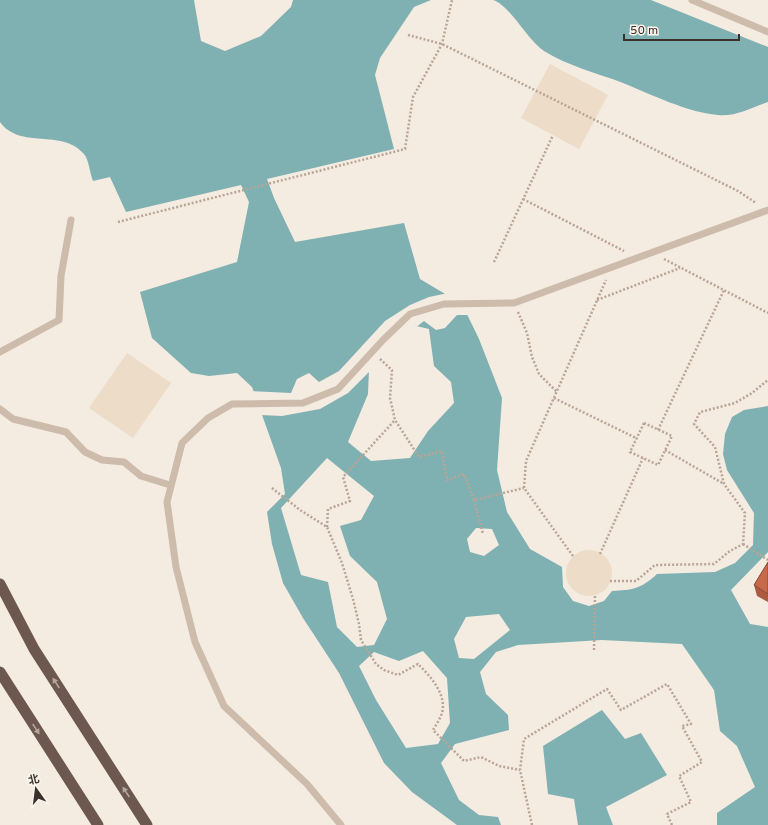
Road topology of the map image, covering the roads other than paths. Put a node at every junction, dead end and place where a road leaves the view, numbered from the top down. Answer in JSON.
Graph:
{"nodes":[{"id":1,"x":692,"y":0,"type":"edge"},
{"id":2,"x":768,"y":32,"type":"edge"},
{"id":3,"x":767,"y":210,"type":"edge"},
{"id":4,"x":71,"y":220,"type":"dead end"},
{"id":5,"x":0,"y":352,"type":"edge"},
{"id":6,"x":0,"y":409,"type":"edge"},
{"id":7,"x":170,"y":485,"type":"junction"},
{"id":8,"x":0,"y":584,"type":"edge"},
{"id":9,"x":0,"y":672,"type":"edge"},
{"id":10,"x":98,"y":825,"type":"edge"},
{"id":11,"x":147,"y":825,"type":"edge"},
{"id":12,"x":341,"y":825,"type":"edge"}],
"edges":[{"from":1,"to":2,"type":"lane"},
{"from":3,"to":7,"type":"lane"},
{"from":4,"to":5,"type":"lane"},
{"from":6,"to":7,"type":"lane"},
{"from":7,"to":12,"type":"lane"},
{"from":11,"to":8,"type":"highway","one_way":true},
{"from":9,"to":10,"type":"highway","one_way":true}]}
